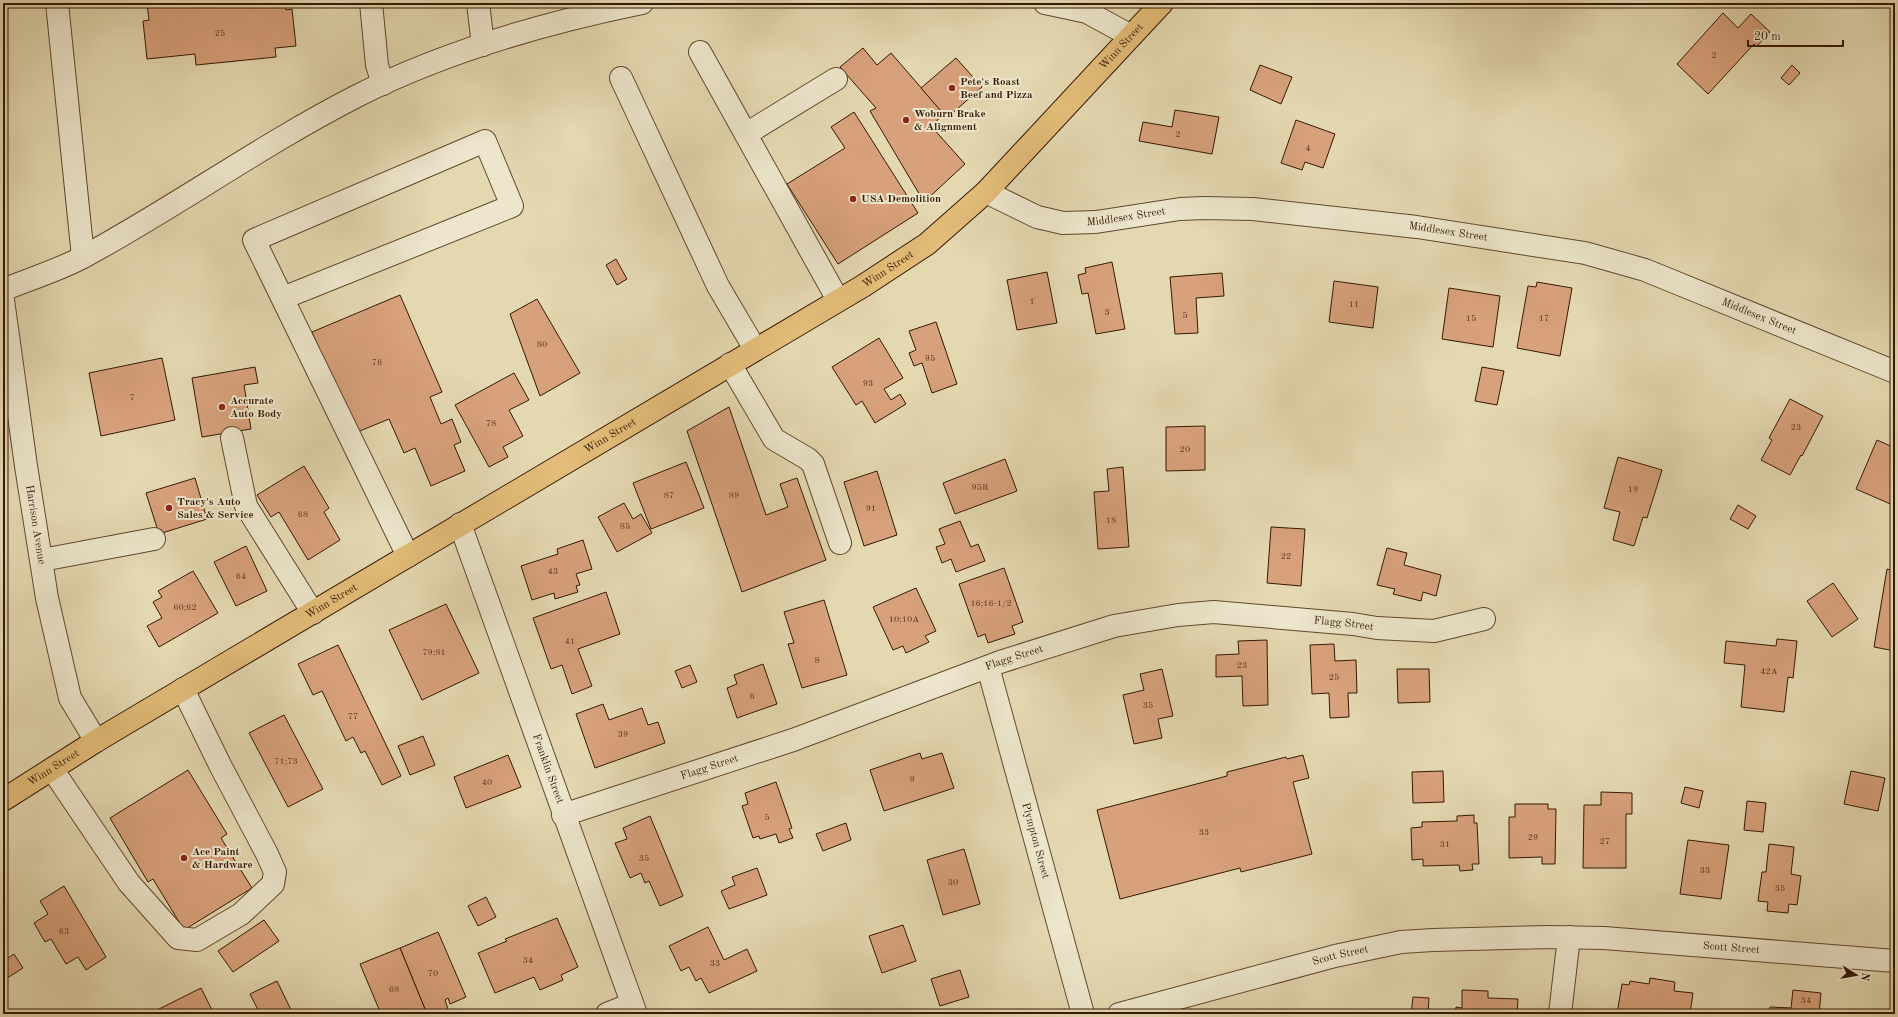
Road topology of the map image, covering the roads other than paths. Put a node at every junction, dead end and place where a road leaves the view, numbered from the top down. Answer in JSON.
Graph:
{"nodes":[{"id":1,"x":57,"y":3,"type":"edge"},
{"id":2,"x":371,"y":3,"type":"edge"},
{"id":3,"x":478,"y":3,"type":"edge"},
{"id":4,"x":642,"y":3,"type":"edge"},
{"id":5,"x":1045,"y":3,"type":"edge"},
{"id":6,"x":1162,"y":3,"type":"edge"},
{"id":7,"x":1131,"y":36,"type":"junction"},
{"id":8,"x":483,"y":45,"type":"junction"},
{"id":9,"x":700,"y":52,"type":"dead end"},
{"id":10,"x":621,"y":78,"type":"dead end"},
{"id":11,"x":836,"y":79,"type":"dead end"},
{"id":12,"x":383,"y":84,"type":"junction"},
{"id":13,"x":746,"y":134,"type":"junction"},
{"id":14,"x":986,"y":192,"type":"junction"},
{"id":15,"x":84,"y":257,"type":"junction"},
{"id":16,"x":3,"y":290,"type":"edge"},
{"id":17,"x":283,"y":298,"type":"junction"},
{"id":18,"x":3,"y":300,"type":"edge"},
{"id":19,"x":838,"y":300,"type":"junction"},
{"id":20,"x":4,"y":328,"type":"edge"},
{"id":21,"x":755,"y":349,"type":"junction"},
{"id":22,"x":730,"y":364,"type":"junction"},
{"id":23,"x":1895,"y":372,"type":"edge"},
{"id":24,"x":232,"y":438,"type":"dead end"},
{"id":25,"x":460,"y":524,"type":"junction"},
{"id":26,"x":154,"y":539,"type":"dead end"},
{"id":27,"x":840,"y":544,"type":"dead end"},
{"id":28,"x":408,"y":556,"type":"junction"},
{"id":29,"x":42,"y":560,"type":"junction"},
{"id":30,"x":313,"y":613,"type":"junction"},
{"id":31,"x":1484,"y":619,"type":"dead end"},
{"id":32,"x":988,"y":667,"type":"junction"},
{"id":33,"x":183,"y":689,"type":"junction"},
{"id":34,"x":96,"y":741,"type":"junction"},
{"id":35,"x":52,"y":769,"type":"junction"},
{"id":36,"x":3,"y":800,"type":"edge"},
{"id":37,"x":563,"y":815,"type":"junction"},
{"id":38,"x":1568,"y":937,"type":"junction"},
{"id":39,"x":1895,"y":961,"type":"edge"},
{"id":40,"x":634,"y":1009,"type":"edge"},
{"id":41,"x":607,"y":1014,"type":"edge"},
{"id":42,"x":1083,"y":1014,"type":"edge"},
{"id":43,"x":1119,"y":1014,"type":"edge"},
{"id":44,"x":1560,"y":1014,"type":"edge"}],
"edges":[{"from":1,"to":15,"type":"street"},
{"from":2,"to":12,"type":"street"},
{"from":3,"to":8,"type":"street"},
{"from":4,"to":8,"type":"street"},
{"from":5,"to":7,"type":"street"},
{"from":6,"to":7,"type":"main road","name":"Winn Street"},
{"from":7,"to":14,"type":"main road","name":"Winn Street"},
{"from":8,"to":12,"type":"street"},
{"from":9,"to":13,"type":"street"},
{"from":10,"to":21,"type":"street"},
{"from":11,"to":13,"type":"street"},
{"from":12,"to":15,"type":"street"},
{"from":13,"to":19,"type":"street"},
{"from":14,"to":19,"type":"main road","name":"Winn Street"},
{"from":14,"to":23,"type":"street","name":"Middlesex Street"},
{"from":15,"to":16,"type":"street"},
{"from":17,"to":17,"type":"street"},
{"from":17,"to":28,"type":"street"},
{"from":18,"to":20,"type":"street","name":"Harrison Avenue"},
{"from":19,"to":21,"type":"main road","name":"Winn Street"},
{"from":20,"to":29,"type":"street","name":"Harrison Avenue"},
{"from":21,"to":22,"type":"main road","name":"Winn Street"},
{"from":22,"to":25,"type":"main road","name":"Winn Street"},
{"from":22,"to":27,"type":"street"},
{"from":24,"to":30,"type":"street"},
{"from":25,"to":28,"type":"main road","name":"Winn Street"},
{"from":25,"to":37,"type":"street","name":"Franklin Street"},
{"from":26,"to":29,"type":"street"},
{"from":28,"to":30,"type":"main road","name":"Winn Street"},
{"from":29,"to":34,"type":"street","name":"Harrison Avenue"},
{"from":30,"to":33,"type":"main road","name":"Winn Street"},
{"from":31,"to":32,"type":"street","name":"Flagg Street"},
{"from":32,"to":37,"type":"street","name":"Flagg Street"},
{"from":32,"to":42,"type":"street","name":"Plympton Street"},
{"from":33,"to":34,"type":"main road","name":"Winn Street"},
{"from":33,"to":35,"type":"street"},
{"from":34,"to":35,"type":"main road","name":"Winn Street"},
{"from":35,"to":36,"type":"main road","name":"Winn Street"},
{"from":37,"to":40,"type":"street","name":"Franklin Street"},
{"from":38,"to":39,"type":"street","name":"Scott Street"},
{"from":38,"to":43,"type":"street","name":"Scott Street"},
{"from":38,"to":44,"type":"street"},
{"from":40,"to":41,"type":"street"}]}
